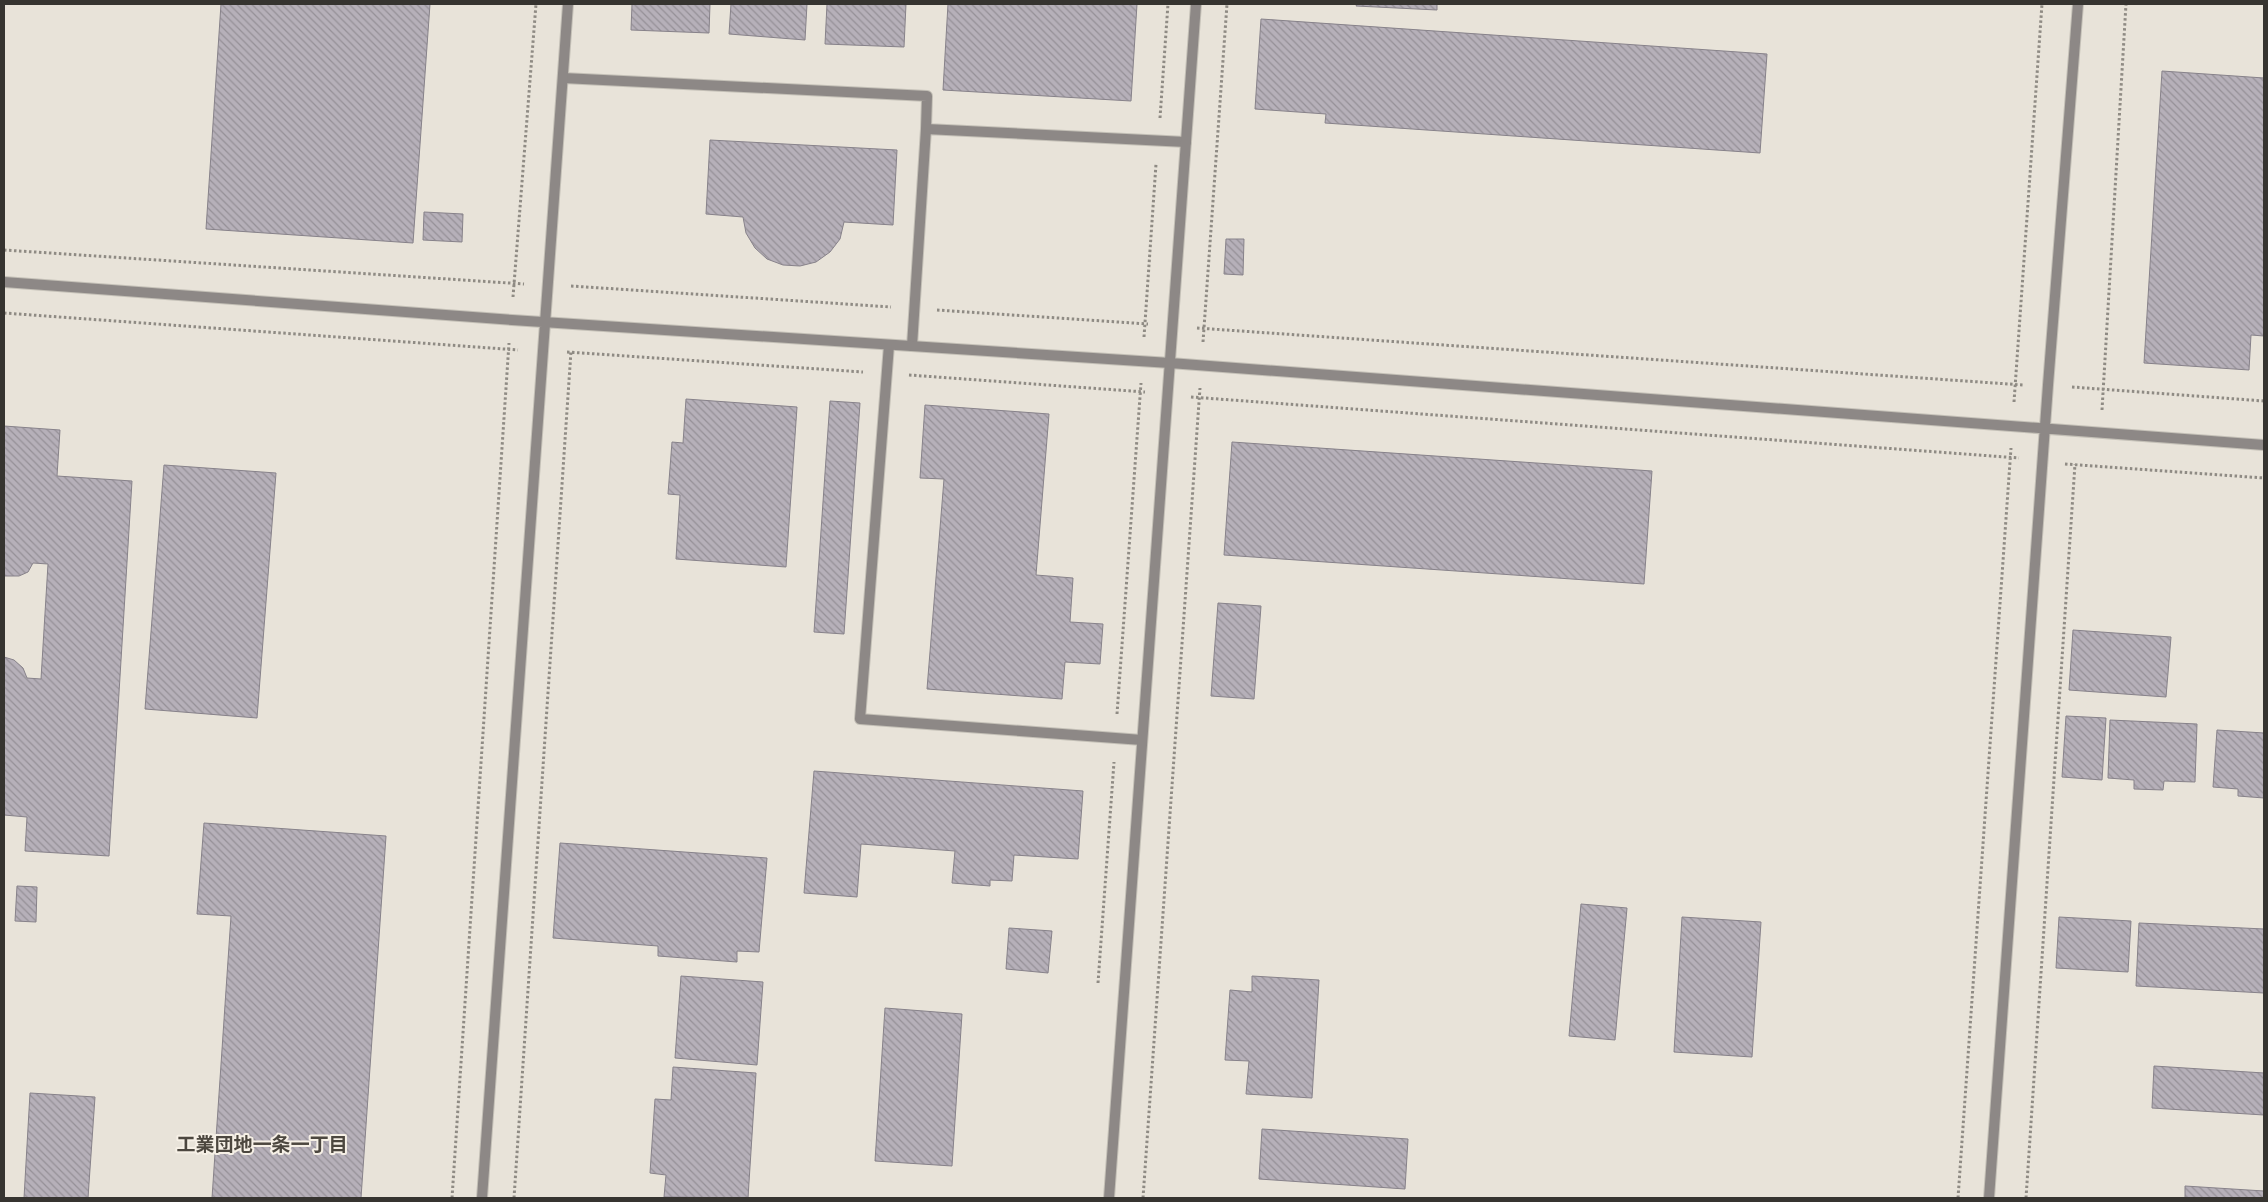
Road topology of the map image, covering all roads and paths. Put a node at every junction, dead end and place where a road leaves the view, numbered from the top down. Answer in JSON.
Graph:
{"nodes":[{"id":1,"x":536,"y":4,"type":"edge"},
{"id":2,"x":568,"y":4,"type":"edge"},
{"id":3,"x":1168,"y":4,"type":"edge"},
{"id":4,"x":1196,"y":4,"type":"edge"},
{"id":5,"x":1227,"y":4,"type":"edge"},
{"id":6,"x":2042,"y":4,"type":"edge"},
{"id":7,"x":2078,"y":4,"type":"edge"},
{"id":8,"x":2126,"y":4,"type":"edge"},
{"id":9,"x":563,"y":78,"type":"junction"},
{"id":10,"x":926,"y":129,"type":"junction"},
{"id":11,"x":1158,"y":140,"type":"junction"},
{"id":12,"x":1186,"y":142,"type":"junction"},
{"id":13,"x":4,"y":250,"type":"edge"},
{"id":14,"x":574,"y":276,"type":"dead end"},
{"id":15,"x":4,"y":282,"type":"edge"},
{"id":16,"x":514,"y":284,"type":"junction"},
{"id":17,"x":548,"y":285,"type":"junction"},
{"id":18,"x":573,"y":286,"type":"junction"},
{"id":19,"x":914,"y":309,"type":"junction"},
{"id":20,"x":4,"y":312,"type":"edge"},
{"id":21,"x":512,"y":320,"type":"junction"},
{"id":22,"x":546,"y":322,"type":"junction"},
{"id":23,"x":572,"y":324,"type":"junction"},
{"id":24,"x":1145,"y":324,"type":"junction"},
{"id":25,"x":1173,"y":324,"type":"junction"},
{"id":26,"x":1204,"y":329,"type":"junction"},
{"id":27,"x":889,"y":345,"type":"junction"},
{"id":28,"x":912,"y":346,"type":"junction"},
{"id":29,"x":508,"y":350,"type":"junction"},
{"id":30,"x":544,"y":351,"type":"junction"},
{"id":31,"x":571,"y":352,"type":"junction"},
{"id":32,"x":1142,"y":362,"type":"junction"},
{"id":33,"x":1170,"y":362,"type":"junction"},
{"id":34,"x":1202,"y":365,"type":"junction"},
{"id":35,"x":887,"y":374,"type":"junction"},
{"id":36,"x":2015,"y":385,"type":"junction"},
{"id":37,"x":2048,"y":385,"type":"junction"},
{"id":38,"x":2103,"y":389,"type":"junction"},
{"id":39,"x":1140,"y":391,"type":"junction"},
{"id":40,"x":1168,"y":395,"type":"junction"},
{"id":41,"x":1199,"y":398,"type":"junction"},
{"id":42,"x":2264,"y":401,"type":"edge"},
{"id":43,"x":2012,"y":424,"type":"junction"},
{"id":44,"x":2045,"y":429,"type":"junction"},
{"id":45,"x":2100,"y":434,"type":"junction"},
{"id":46,"x":2264,"y":445,"type":"edge"},
{"id":47,"x":2010,"y":457,"type":"junction"},
{"id":48,"x":2042,"y":462,"type":"junction"},
{"id":49,"x":2075,"y":464,"type":"junction"},
{"id":50,"x":2098,"y":466,"type":"junction"},
{"id":51,"x":2264,"y":478,"type":"edge"},
{"id":52,"x":1116,"y":738,"type":"junction"},
{"id":53,"x":1142,"y":740,"type":"junction"},
{"id":54,"x":1098,"y":993,"type":"dead end"},
{"id":55,"x":452,"y":1198,"type":"edge"},
{"id":56,"x":482,"y":1198,"type":"edge"},
{"id":57,"x":514,"y":1198,"type":"edge"},
{"id":58,"x":1109,"y":1198,"type":"edge"},
{"id":59,"x":1143,"y":1198,"type":"edge"},
{"id":60,"x":1958,"y":1198,"type":"edge"},
{"id":61,"x":1989,"y":1198,"type":"edge"},
{"id":62,"x":2026,"y":1198,"type":"edge"}],
"edges":[{"from":1,"to":16,"type":"path"},
{"from":2,"to":9,"type":"street"},
{"from":3,"to":11,"type":"path"},
{"from":4,"to":12,"type":"street"},
{"from":5,"to":26,"type":"path"},
{"from":6,"to":36,"type":"path"},
{"from":7,"to":37,"type":"street"},
{"from":8,"to":38,"type":"path"},
{"from":9,"to":10,"type":"street"},
{"from":9,"to":17,"type":"street"},
{"from":10,"to":11,"type":"street"},
{"from":10,"to":19,"type":"street"},
{"from":11,"to":12,"type":"street"},
{"from":11,"to":24,"type":"path"},
{"from":12,"to":25,"type":"street"},
{"from":13,"to":16,"type":"path"},
{"from":14,"to":18,"type":"path"},
{"from":15,"to":21,"type":"street"},
{"from":16,"to":17,"type":"path"},
{"from":16,"to":21,"type":"path"},
{"from":17,"to":18,"type":"path"},
{"from":17,"to":22,"type":"street"},
{"from":18,"to":19,"type":"path"},
{"from":18,"to":23,"type":"path"},
{"from":19,"to":24,"type":"path"},
{"from":19,"to":28,"type":"street"},
{"from":20,"to":29,"type":"path"},
{"from":21,"to":22,"type":"street"},
{"from":21,"to":29,"type":"path"},
{"from":22,"to":23,"type":"street"},
{"from":22,"to":30,"type":"street"},
{"from":23,"to":27,"type":"street"},
{"from":23,"to":31,"type":"path"},
{"from":24,"to":25,"type":"path"},
{"from":24,"to":32,"type":"path"},
{"from":25,"to":26,"type":"path"},
{"from":25,"to":33,"type":"street"},
{"from":26,"to":34,"type":"path"},
{"from":26,"to":36,"type":"path"},
{"from":27,"to":28,"type":"street"},
{"from":27,"to":35,"type":"street"},
{"from":28,"to":32,"type":"street"},
{"from":29,"to":30,"type":"path"},
{"from":29,"to":55,"type":"path"},
{"from":30,"to":31,"type":"path"},
{"from":30,"to":56,"type":"street"},
{"from":31,"to":35,"type":"path"},
{"from":31,"to":57,"type":"path"},
{"from":32,"to":33,"type":"street"},
{"from":32,"to":39,"type":"path"},
{"from":33,"to":34,"type":"street"},
{"from":33,"to":40,"type":"street"},
{"from":34,"to":41,"type":"path"},
{"from":34,"to":43,"type":"street"},
{"from":35,"to":39,"type":"path"},
{"from":35,"to":52,"type":"street"},
{"from":36,"to":37,"type":"path"},
{"from":36,"to":43,"type":"path"},
{"from":37,"to":38,"type":"path"},
{"from":37,"to":44,"type":"street"},
{"from":38,"to":42,"type":"path"},
{"from":38,"to":45,"type":"path"},
{"from":39,"to":40,"type":"path"},
{"from":39,"to":52,"type":"path"},
{"from":40,"to":41,"type":"path"},
{"from":40,"to":53,"type":"street"},
{"from":41,"to":47,"type":"path"},
{"from":41,"to":59,"type":"path"},
{"from":43,"to":44,"type":"street"},
{"from":43,"to":47,"type":"path"},
{"from":44,"to":45,"type":"street"},
{"from":44,"to":48,"type":"street"},
{"from":45,"to":46,"type":"street"},
{"from":45,"to":50,"type":"path"},
{"from":47,"to":48,"type":"path"},
{"from":47,"to":60,"type":"path"},
{"from":48,"to":49,"type":"path"},
{"from":48,"to":61,"type":"street"},
{"from":49,"to":50,"type":"path"},
{"from":49,"to":62,"type":"path"},
{"from":50,"to":51,"type":"path"},
{"from":52,"to":53,"type":"street"},
{"from":52,"to":54,"type":"path"},
{"from":53,"to":58,"type":"street"}]}
